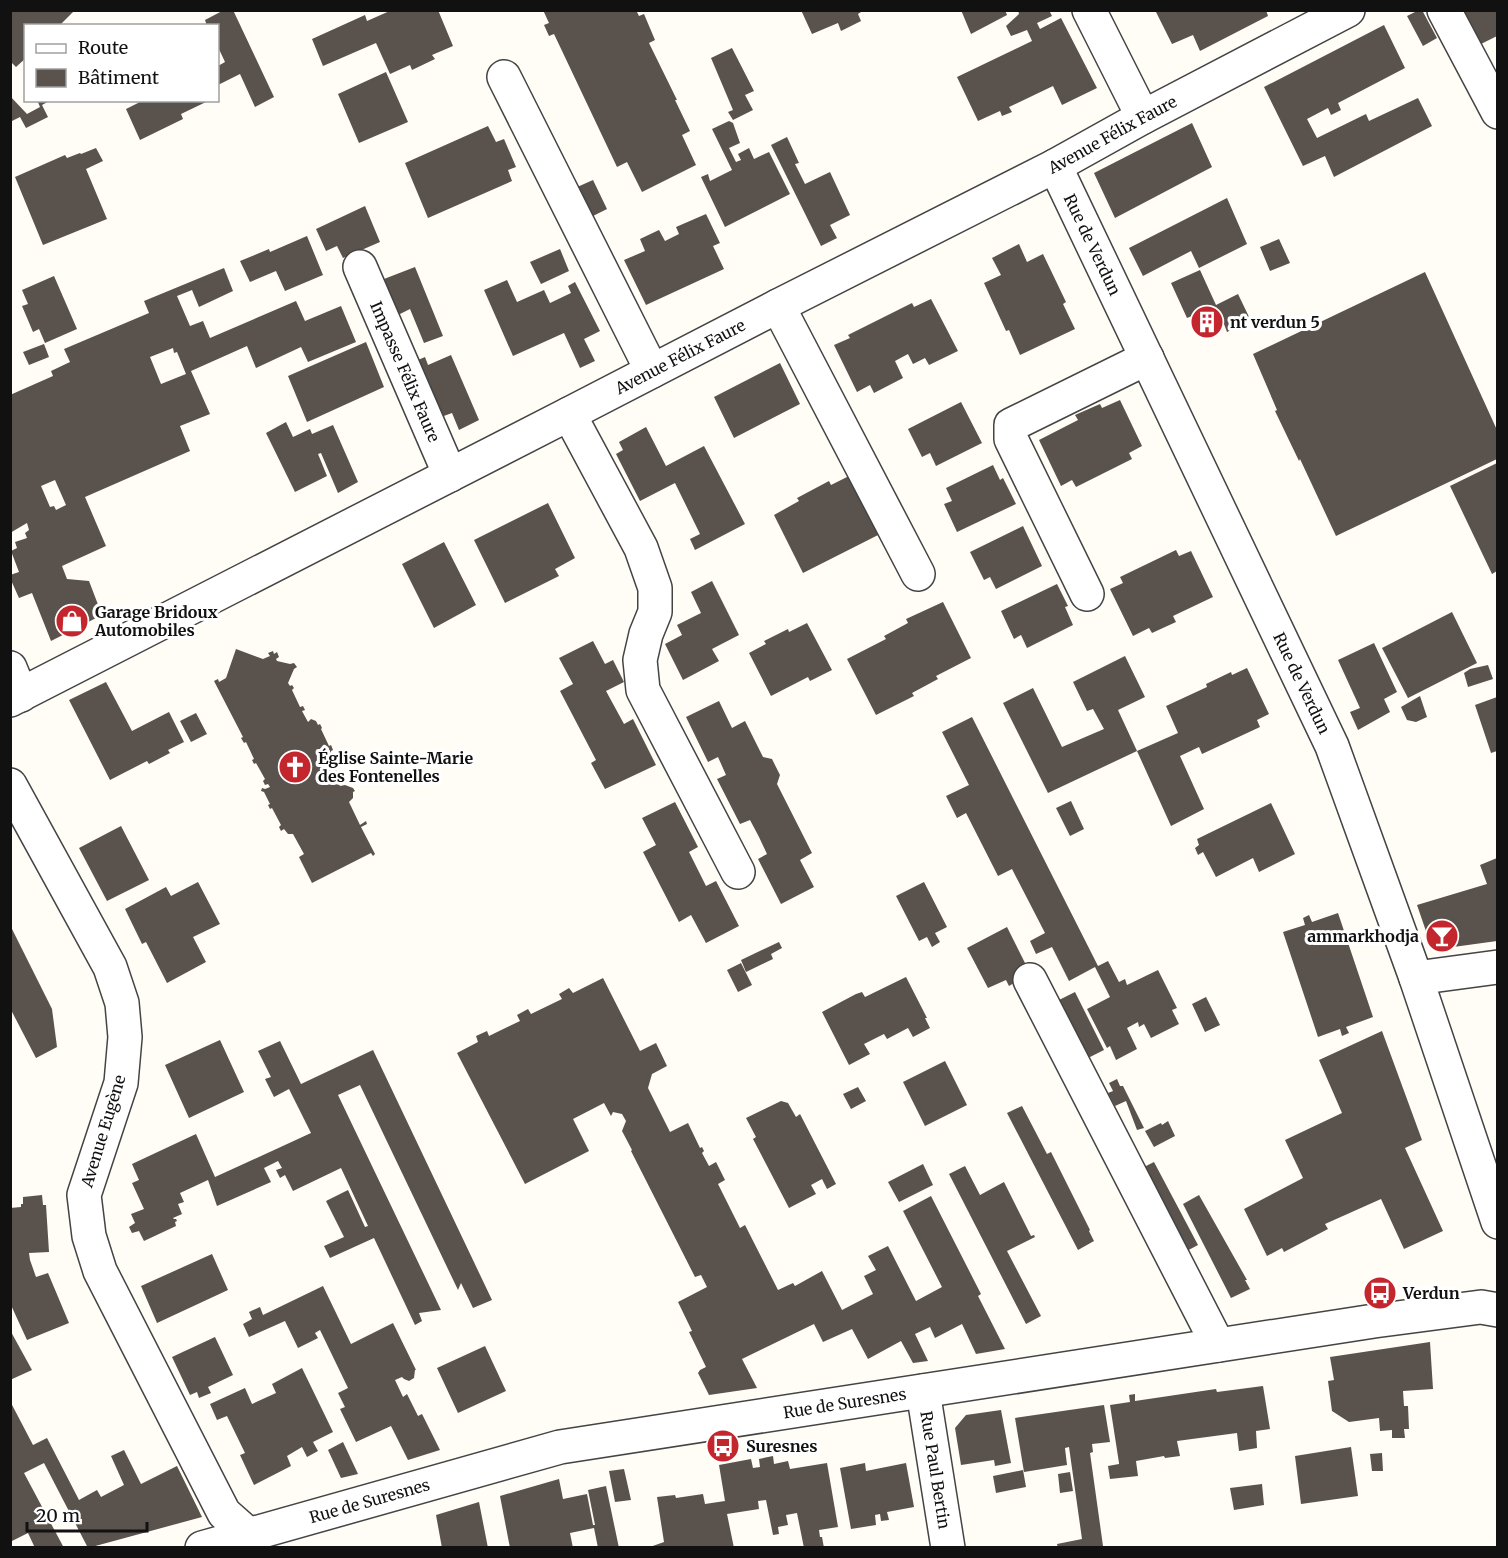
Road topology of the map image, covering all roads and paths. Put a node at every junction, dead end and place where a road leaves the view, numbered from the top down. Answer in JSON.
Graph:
{"nodes":[{"id":1,"x":1089,"y":10,"type":"edge"},
{"id":2,"x":1348,"y":10,"type":"edge"},
{"id":3,"x":1444,"y":10,"type":"edge"},
{"id":4,"x":1309,"y":19,"type":"edge"},
{"id":5,"x":504,"y":77,"type":"dead end"},
{"id":6,"x":1497,"y":112,"type":"edge"},
{"id":7,"x":1143,"y":117,"type":"junction"},
{"id":8,"x":1055,"y":166,"type":"junction"},
{"id":9,"x":360,"y":267,"type":"dead end"},
{"id":10,"x":778,"y":306,"type":"junction"},
{"id":11,"x":1147,"y":358,"type":"junction"},
{"id":12,"x":652,"y":371,"type":"junction"},
{"id":13,"x":569,"y":414,"type":"junction"},
{"id":14,"x":450,"y":475,"type":"junction"},
{"id":15,"x":918,"y":574,"type":"dead end"},
{"id":16,"x":1087,"y":594,"type":"dead end"},
{"id":17,"x":14,"y":687,"type":"edge"},
{"id":18,"x":10,"y":785,"type":"edge"},
{"id":19,"x":738,"y":872,"type":"dead end"},
{"id":20,"x":1497,"y":967,"type":"edge"},
{"id":21,"x":1416,"y":978,"type":"junction"},
{"id":22,"x":1030,"y":980,"type":"dead end"},
{"id":23,"x":1497,"y":1222,"type":"edge"},
{"id":24,"x":1497,"y":1310,"type":"edge"},
{"id":25,"x":1218,"y":1345,"type":"junction"},
{"id":26,"x":923,"y":1391,"type":"junction"},
{"id":27,"x":250,"y":1541,"type":"edge"},
{"id":28,"x":202,"y":1548,"type":"edge"},
{"id":29,"x":948,"y":1548,"type":"edge"}],
"edges":[{"from":1,"to":7,"type":"street"},
{"from":2,"to":4,"type":"street","name":"Avenue Félix Faure"},
{"from":3,"to":6,"type":"street"},
{"from":4,"to":7,"type":"street","name":"Avenue Félix Faure"},
{"from":5,"to":12,"type":"street"},
{"from":7,"to":8,"type":"street","name":"Avenue Félix Faure"},
{"from":8,"to":10,"type":"street","name":"Avenue Félix Faure"},
{"from":8,"to":11,"type":"street","name":"Rue de Verdun"},
{"from":9,"to":14,"type":"street","name":"Impasse Félix Faure"},
{"from":10,"to":12,"type":"street","name":"Avenue Félix Faure"},
{"from":10,"to":15,"type":"street"},
{"from":11,"to":16,"type":"street"},
{"from":11,"to":21,"type":"street","name":"Rue de Verdun"},
{"from":12,"to":13,"type":"street","name":"Avenue Félix Faure"},
{"from":13,"to":14,"type":"street","name":"Avenue Félix Faure"},
{"from":13,"to":19,"type":"street"},
{"from":14,"to":17,"type":"street","name":"Avenue Félix Faure"},
{"from":18,"to":27,"type":"street","name":"Avenue Eugène"},
{"from":20,"to":21,"type":"street"},
{"from":21,"to":23,"type":"street","name":"Rue de Verdun"},
{"from":22,"to":25,"type":"street"},
{"from":24,"to":25,"type":"street","name":"Rue de Suresnes"},
{"from":25,"to":26,"type":"street","name":"Rue de Suresnes"},
{"from":26,"to":27,"type":"street","name":"Rue de Suresnes"},
{"from":26,"to":29,"type":"street","name":"Rue Paul Bertin"},
{"from":27,"to":28,"type":"street","name":"Rue de Suresnes"}]}
